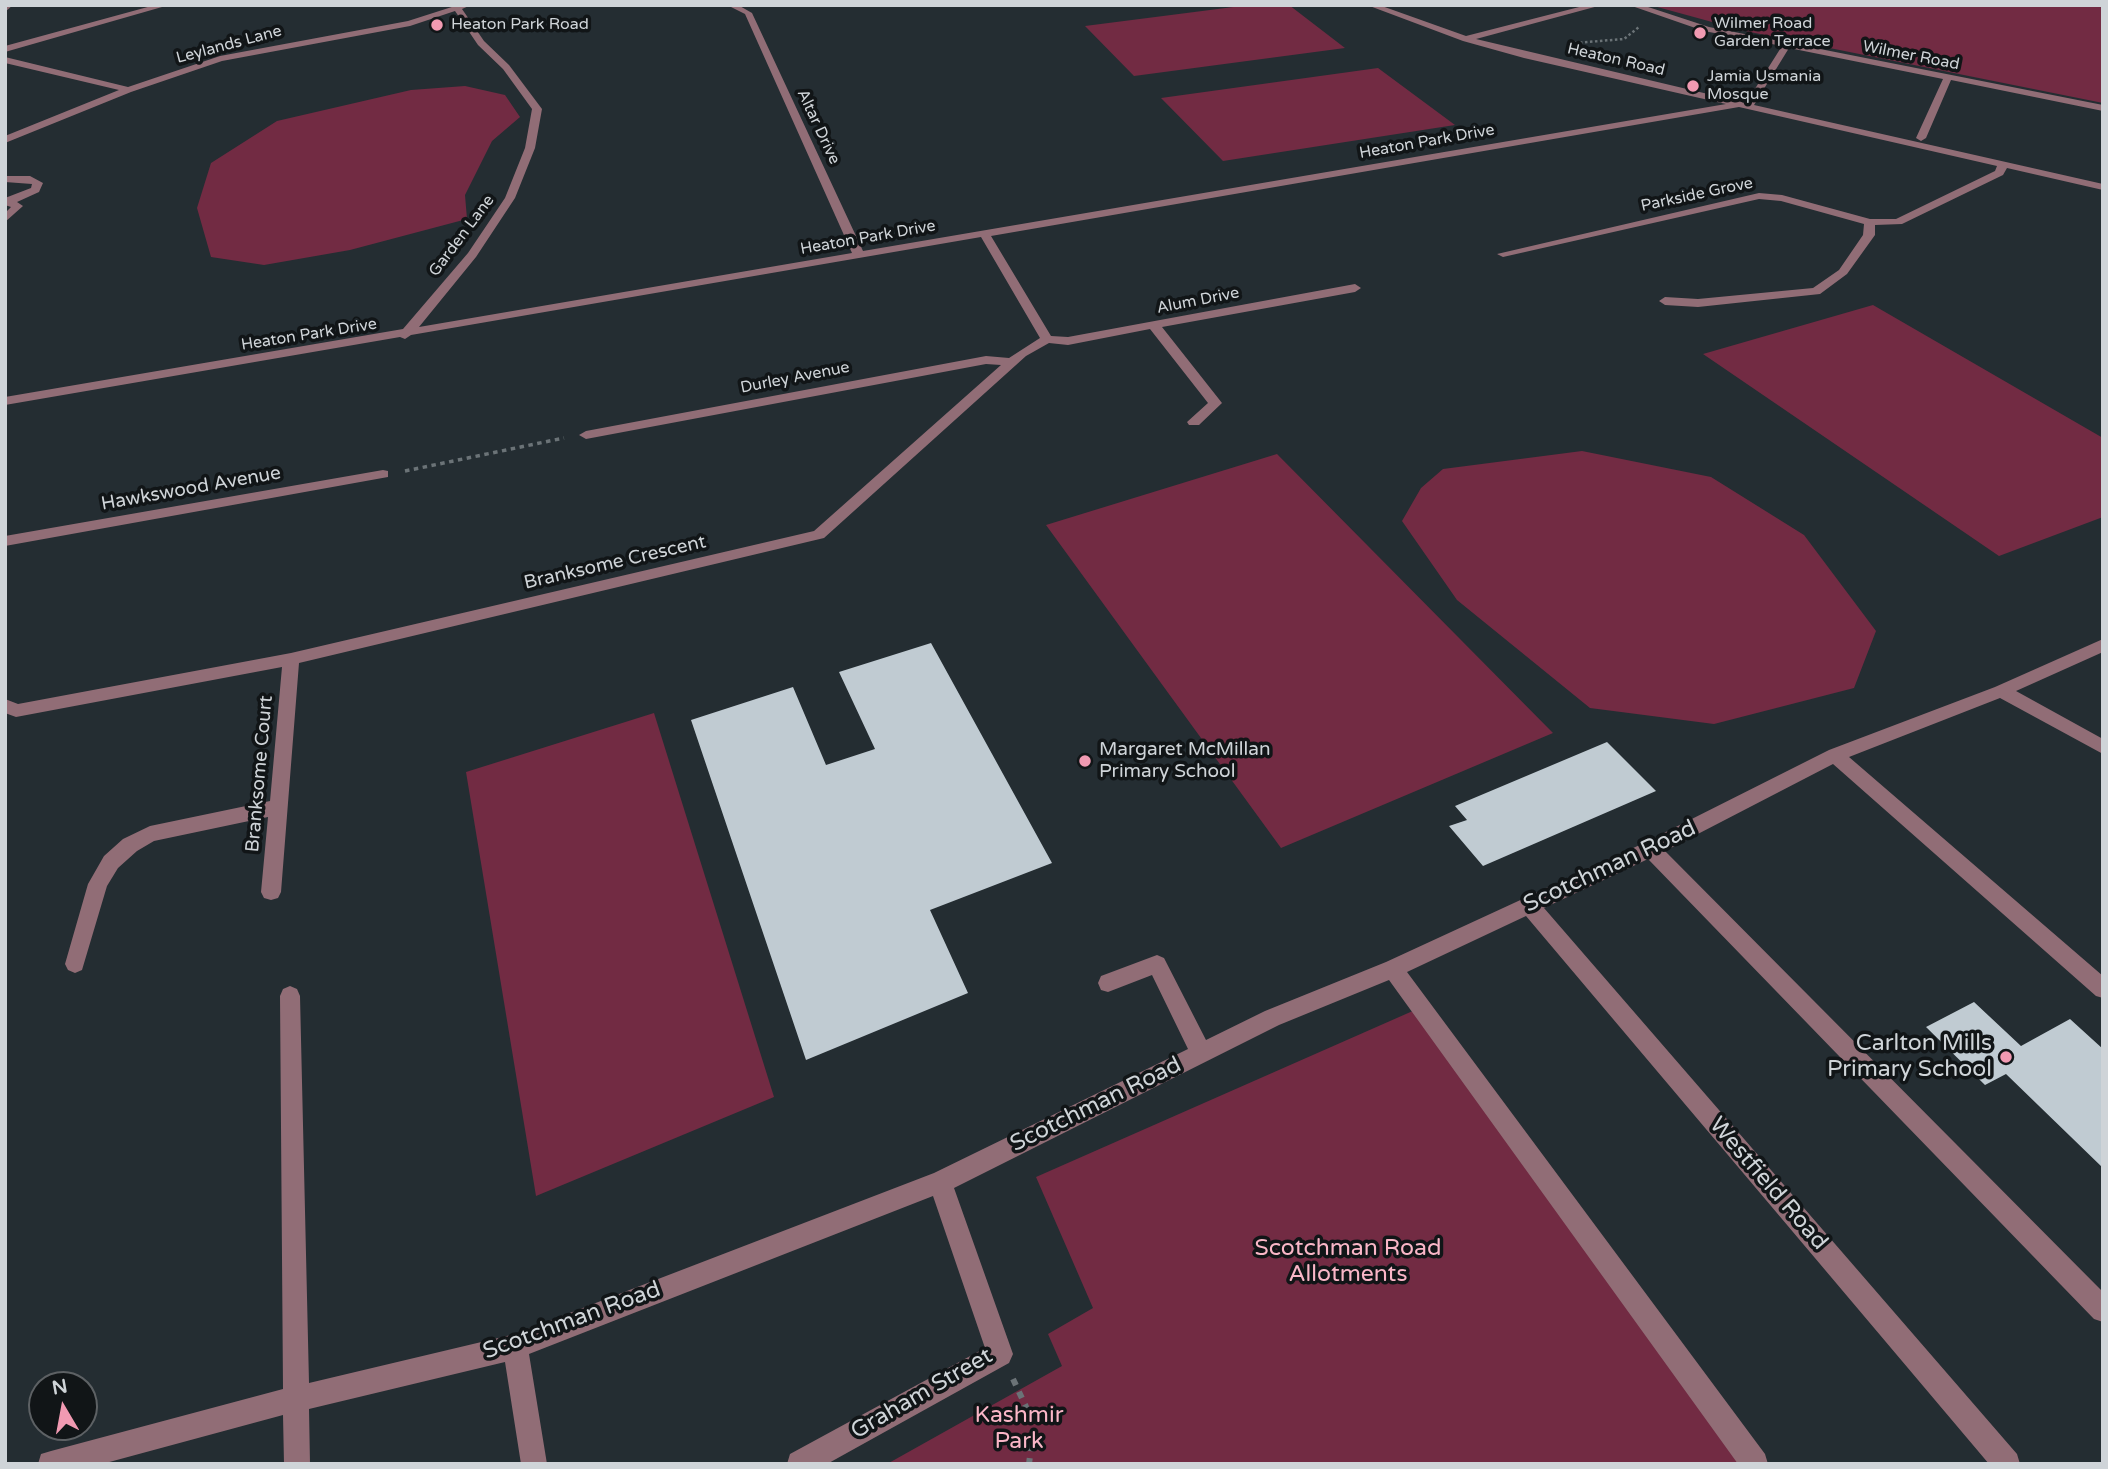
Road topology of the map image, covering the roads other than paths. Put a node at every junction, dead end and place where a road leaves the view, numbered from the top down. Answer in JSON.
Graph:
{"nodes":[{"id":1,"x":9,"y":5,"type":"edge"},
{"id":2,"x":165,"y":5,"type":"edge"},
{"id":3,"x":731,"y":5,"type":"edge"},
{"id":4,"x":1371,"y":5,"type":"edge"},
{"id":5,"x":1564,"y":5,"type":"edge"},
{"id":6,"x":1598,"y":5,"type":"edge"},
{"id":7,"x":1633,"y":5,"type":"edge"},
{"id":8,"x":462,"y":7,"type":"edge"},
{"id":9,"x":1574,"y":9,"type":"junction"},
{"id":10,"x":5,"y":10,"type":"edge"},
{"id":11,"x":1466,"y":39,"type":"junction"},
{"id":12,"x":1787,"y":46,"type":"junction"},
{"id":13,"x":5,"y":49,"type":"edge"},
{"id":14,"x":5,"y":60,"type":"edge"},
{"id":15,"x":1948,"y":77,"type":"junction"},
{"id":16,"x":128,"y":90,"type":"junction"},
{"id":17,"x":1736,"y":105,"type":"junction"},
{"id":18,"x":1748,"y":107,"type":"junction"},
{"id":19,"x":2103,"y":108,"type":"edge"},
{"id":20,"x":1921,"y":138,"type":"dead end"},
{"id":21,"x":5,"y":140,"type":"edge"},
{"id":22,"x":2003,"y":165,"type":"junction"},
{"id":23,"x":5,"y":179,"type":"edge"},
{"id":24,"x":2103,"y":187,"type":"edge"},
{"id":25,"x":8,"y":201,"type":"edge"},
{"id":26,"x":5,"y":219,"type":"edge"},
{"id":27,"x":1870,"y":222,"type":"junction"},
{"id":28,"x":984,"y":234,"type":"junction"},
{"id":29,"x":1503,"y":254,"type":"dead end"},
{"id":30,"x":859,"y":255,"type":"junction"},
{"id":31,"x":1354,"y":288,"type":"dead end"},
{"id":32,"x":1665,"y":301,"type":"dead end"},
{"id":33,"x":1154,"y":326,"type":"junction"},
{"id":34,"x":405,"y":335,"type":"junction"},
{"id":35,"x":1047,"y":339,"type":"junction"},
{"id":36,"x":1011,"y":362,"type":"junction"},
{"id":37,"x":5,"y":401,"type":"edge"},
{"id":38,"x":1194,"y":422,"type":"dead end"},
{"id":39,"x":586,"y":435,"type":"road end"},
{"id":40,"x":383,"y":474,"type":"road end"},
{"id":41,"x":5,"y":541,"type":"edge"},
{"id":42,"x":2103,"y":645,"type":"edge"},
{"id":43,"x":291,"y":659,"type":"junction"},
{"id":44,"x":2001,"y":691,"type":"junction"},
{"id":45,"x":5,"y":705,"type":"edge"},
{"id":46,"x":2103,"y":747,"type":"edge"},
{"id":47,"x":1835,"y":755,"type":"junction"},
{"id":48,"x":278,"y":807,"type":"junction"},
{"id":49,"x":1651,"y":849,"type":"junction"},
{"id":50,"x":271,"y":892,"type":"dead end"},
{"id":51,"x":1530,"y":905,"type":"junction"},
{"id":52,"x":75,"y":964,"type":"dead end"},
{"id":53,"x":1393,"y":969,"type":"junction"},
{"id":54,"x":1108,"y":983,"type":"dead end"},
{"id":55,"x":2103,"y":989,"type":"edge"},
{"id":56,"x":290,"y":996,"type":"dead end"},
{"id":57,"x":1200,"y":1053,"type":"junction"},
{"id":58,"x":940,"y":1182,"type":"junction"},
{"id":59,"x":2103,"y":1310,"type":"edge"},
{"id":60,"x":514,"y":1347,"type":"junction"},
{"id":61,"x":296,"y":1399,"type":"junction"},
{"id":62,"x":80,"y":1460,"type":"edge"},
{"id":63,"x":51,"y":1464,"type":"edge"},
{"id":64,"x":297,"y":1464,"type":"edge"},
{"id":65,"x":534,"y":1464,"type":"edge"},
{"id":66,"x":800,"y":1464,"type":"edge"},
{"id":67,"x":1755,"y":1464,"type":"edge"},
{"id":68,"x":2007,"y":1464,"type":"edge"}],
"edges":[{"from":1,"to":10,"type":"street"},
{"from":2,"to":13,"type":"street"},
{"from":3,"to":30,"type":"street","name":"Altar Drive"},
{"from":4,"to":11,"type":"street","name":"Heaton Road"},
{"from":5,"to":9,"type":"street"},
{"from":6,"to":9,"type":"street"},
{"from":7,"to":12,"type":"street","name":"Wilmer Road"},
{"from":8,"to":16,"type":"street","name":"Leylands Lane"},
{"from":8,"to":34,"type":"street","name":"Garden Lane"},
{"from":9,"to":11,"type":"street"},
{"from":11,"to":17,"type":"street","name":"Heaton Road"},
{"from":12,"to":15,"type":"street","name":"Wilmer Road"},
{"from":12,"to":18,"type":"street"},
{"from":14,"to":16,"type":"street"},
{"from":15,"to":19,"type":"street","name":"Wilmer Road"},
{"from":15,"to":20,"type":"street"},
{"from":16,"to":21,"type":"street","name":"Leylands Lane"},
{"from":17,"to":18,"type":"street","name":"Heaton Road"},
{"from":17,"to":28,"type":"street","name":"Heaton Park Drive"},
{"from":18,"to":22,"type":"street","name":"Heaton Road"},
{"from":22,"to":24,"type":"street","name":"Heaton Road"},
{"from":22,"to":27,"type":"street","name":"Parkside Grove"},
{"from":23,"to":25,"type":"street"},
{"from":25,"to":26,"type":"street"},
{"from":27,"to":29,"type":"street","name":"Parkside Grove"},
{"from":27,"to":32,"type":"street"},
{"from":28,"to":30,"type":"street","name":"Heaton Park Drive"},
{"from":28,"to":35,"type":"street"},
{"from":30,"to":34,"type":"street","name":"Heaton Park Drive"},
{"from":31,"to":33,"type":"street","name":"Alum Drive"},
{"from":33,"to":35,"type":"street","name":"Alum Drive"},
{"from":33,"to":38,"type":"street"},
{"from":34,"to":37,"type":"street","name":"Heaton Park Drive"},
{"from":35,"to":36,"type":"street","name":"Branksome Crescent"},
{"from":36,"to":39,"type":"street","name":"Durley Avenue"},
{"from":36,"to":43,"type":"street","name":"Branksome Crescent"},
{"from":40,"to":41,"type":"street","name":"Hawkswood Avenue"},
{"from":42,"to":44,"type":"street","name":"Scotchman Road"},
{"from":43,"to":45,"type":"street","name":"Branksome Crescent"},
{"from":43,"to":48,"type":"street","name":"Branksome Court"},
{"from":44,"to":46,"type":"street"},
{"from":44,"to":47,"type":"street","name":"Scotchman Road"},
{"from":47,"to":49,"type":"street","name":"Scotchman Road"},
{"from":47,"to":55,"type":"street"},
{"from":48,"to":50,"type":"street","name":"Branksome Court"},
{"from":48,"to":52,"type":"street"},
{"from":49,"to":51,"type":"street","name":"Scotchman Road"},
{"from":49,"to":59,"type":"street"},
{"from":51,"to":53,"type":"street","name":"Scotchman Road"},
{"from":51,"to":68,"type":"street","name":"Westfield Road"},
{"from":53,"to":57,"type":"street","name":"Scotchman Road"},
{"from":53,"to":67,"type":"street"},
{"from":54,"to":57,"type":"street"},
{"from":56,"to":61,"type":"street"},
{"from":57,"to":58,"type":"street","name":"Scotchman Road"},
{"from":58,"to":60,"type":"street","name":"Scotchman Road"},
{"from":58,"to":66,"type":"street","name":"Graham Street"},
{"from":60,"to":61,"type":"street","name":"Scotchman Road"},
{"from":60,"to":65,"type":"street"},
{"from":61,"to":62,"type":"street","name":"Scotchman Road"},
{"from":61,"to":64,"type":"street"},
{"from":62,"to":63,"type":"street","name":"Scotchman Road"}]}
